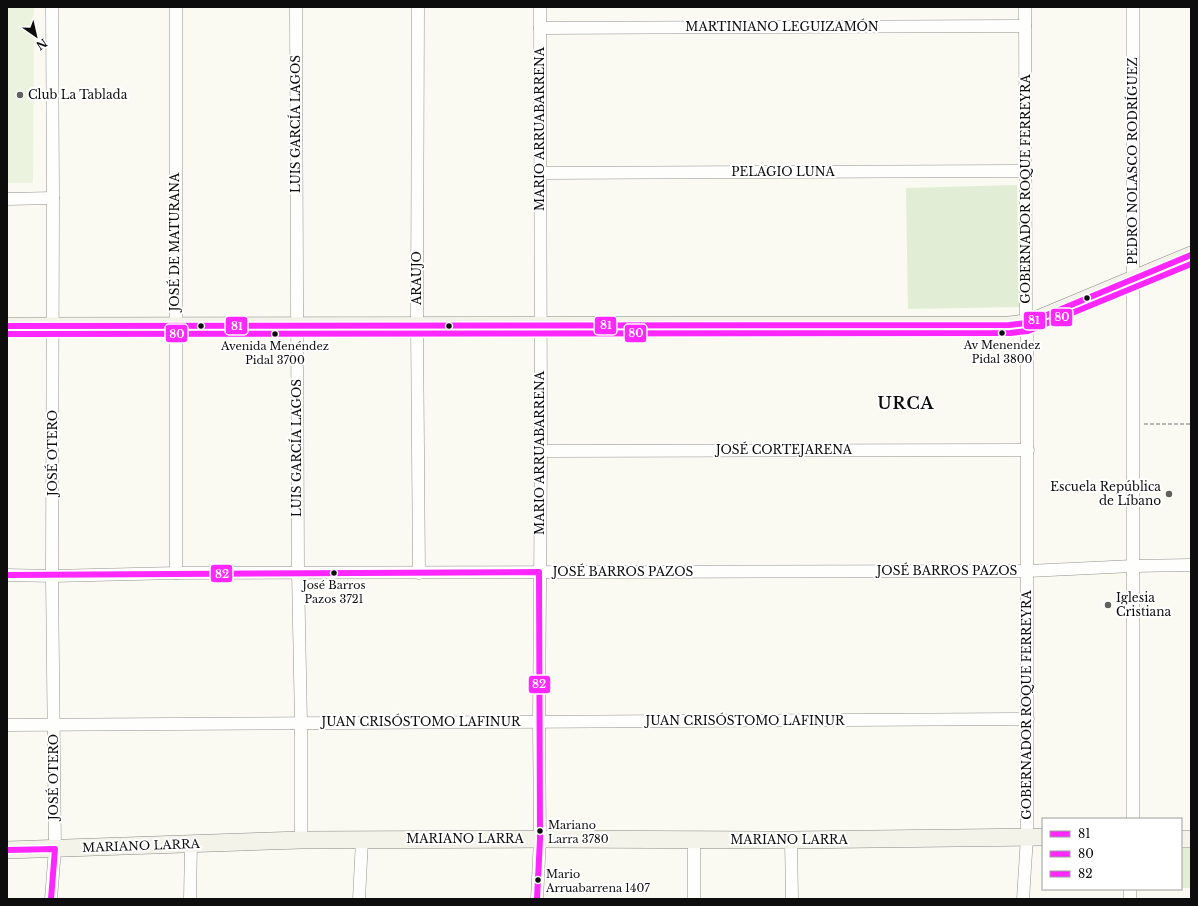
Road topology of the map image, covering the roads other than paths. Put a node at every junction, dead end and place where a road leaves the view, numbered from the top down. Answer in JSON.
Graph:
{"nodes":[{"id":1,"x":52,"y":7,"type":"edge"},
{"id":2,"x":176,"y":7,"type":"edge"},
{"id":3,"x":296,"y":7,"type":"edge"},
{"id":4,"x":418,"y":7,"type":"edge"},
{"id":5,"x":540,"y":7,"type":"edge"},
{"id":6,"x":1025,"y":7,"type":"edge"},
{"id":7,"x":1133,"y":7,"type":"edge"},
{"id":8,"x":1025,"y":26,"type":"junction"},
{"id":9,"x":540,"y":28,"type":"junction"},
{"id":10,"x":1026,"y":171,"type":"junction"},
{"id":11,"x":540,"y":173,"type":"junction"},
{"id":12,"x":53,"y":198,"type":"junction"},
{"id":13,"x":7,"y":199,"type":"edge"},
{"id":14,"x":1191,"y":255,"type":"edge"},
{"id":15,"x":1133,"y":280,"type":"junction"},
{"id":16,"x":1026,"y":323,"type":"junction"},
{"id":17,"x":417,"y":325,"type":"junction"},
{"id":18,"x":540,"y":325,"type":"junction"},
{"id":19,"x":7,"y":326,"type":"edge"},
{"id":20,"x":53,"y":326,"type":"junction"},
{"id":21,"x":175,"y":326,"type":"junction"},
{"id":22,"x":297,"y":326,"type":"junction"},
{"id":23,"x":1028,"y":450,"type":"junction"},
{"id":24,"x":540,"y":451,"type":"junction"},
{"id":25,"x":1191,"y":565,"type":"edge"},
{"id":26,"x":1133,"y":566,"type":"junction"},
{"id":27,"x":1028,"y":571,"type":"junction"},
{"id":28,"x":539,"y":572,"type":"junction"},
{"id":29,"x":176,"y":573,"type":"junction"},
{"id":30,"x":298,"y":573,"type":"junction"},
{"id":31,"x":419,"y":573,"type":"junction"},
{"id":32,"x":7,"y":575,"type":"edge"},
{"id":33,"x":52,"y":576,"type":"junction"},
{"id":34,"x":1028,"y":719,"type":"junction"},
{"id":35,"x":539,"y":722,"type":"junction"},
{"id":36,"x":301,"y":723,"type":"junction"},
{"id":37,"x":7,"y":725,"type":"edge"},
{"id":38,"x":54,"y":725,"type":"junction"},
{"id":39,"x":1133,"y":818,"type":"edge"},
{"id":40,"x":1035,"y":837,"type":"edge"},
{"id":41,"x":540,"y":839,"type":"junction"},
{"id":42,"x":301,"y":840,"type":"junction"},
{"id":43,"x":362,"y":840,"type":"junction"},
{"id":44,"x":694,"y":840,"type":"junction"},
{"id":45,"x":791,"y":840,"type":"junction"},
{"id":46,"x":191,"y":844,"type":"junction"},
{"id":47,"x":55,"y":848,"type":"junction"},
{"id":48,"x":7,"y":850,"type":"edge"},
{"id":49,"x":51,"y":899,"type":"edge"},
{"id":50,"x":190,"y":899,"type":"edge"},
{"id":51,"x":359,"y":899,"type":"edge"},
{"id":52,"x":537,"y":899,"type":"edge"},
{"id":53,"x":694,"y":899,"type":"edge"},
{"id":54,"x":792,"y":899,"type":"edge"},
{"id":55,"x":1023,"y":899,"type":"edge"}],
"edges":[{"from":1,"to":12,"type":"street","name":"JOSÉ OTERO"},
{"from":2,"to":21,"type":"street","name":"JOSÉ DE MATURANA"},
{"from":3,"to":22,"type":"street","name":"LUIS GARCÍA LAGOS"},
{"from":4,"to":17,"type":"street","name":"ARAUJO"},
{"from":5,"to":9,"type":"street","name":"MARIO ARRUABARRENA"},
{"from":6,"to":8,"type":"street","name":"GOBERNADOR ROQUE FERREYRA"},
{"from":7,"to":15,"type":"street","name":"PEDRO NOLASCO RODRÍGUEZ"},
{"from":8,"to":9,"type":"street","name":"MARTINIANO LEGUIZAMÓN"},
{"from":8,"to":10,"type":"street","name":"GOBERNADOR ROQUE FERREYRA"},
{"from":9,"to":11,"type":"street","name":"MARIO ARRUABARRENA"},
{"from":10,"to":11,"type":"street","name":"PELAGIO LUNA"},
{"from":10,"to":16,"type":"street","name":"GOBERNADOR ROQUE FERREYRA"},
{"from":11,"to":18,"type":"street","name":"MARIO ARRUABARRENA"},
{"from":12,"to":13,"type":"street"},
{"from":12,"to":20,"type":"street","name":"JOSÉ OTERO"},
{"from":14,"to":15,"type":"main road"},
{"from":15,"to":16,"type":"main road"},
{"from":15,"to":26,"type":"street","name":"PEDRO NOLASCO RODRÍGUEZ"},
{"from":16,"to":18,"type":"main road"},
{"from":16,"to":23,"type":"street","name":"GOBERNADOR ROQUE FERREYRA"},
{"from":17,"to":18,"type":"main road"},
{"from":17,"to":22,"type":"main road"},
{"from":17,"to":31,"type":"street","name":"ARAUJO"},
{"from":18,"to":24,"type":"street","name":"MARIO ARRUABARRENA"},
{"from":19,"to":20,"type":"main road"},
{"from":20,"to":21,"type":"main road"},
{"from":20,"to":33,"type":"street","name":"JOSÉ OTERO"},
{"from":21,"to":22,"type":"main road"},
{"from":21,"to":29,"type":"street","name":"JOSÉ DE MATURANA"},
{"from":22,"to":30,"type":"street","name":"LUIS GARCÍA LAGOS"},
{"from":23,"to":24,"type":"street","name":"JOSÉ CORTEJARENA"},
{"from":23,"to":27,"type":"street","name":"GOBERNADOR ROQUE FERREYRA"},
{"from":24,"to":28,"type":"street","name":"MARIO ARRUABARRENA"},
{"from":25,"to":26,"type":"street","name":"JOSÉ BARROS PAZOS"},
{"from":26,"to":27,"type":"street","name":"JOSÉ BARROS PAZOS"},
{"from":26,"to":39,"type":"street","name":"PEDRO NOLASCO RODRÍGUEZ"},
{"from":27,"to":28,"type":"street","name":"JOSÉ BARROS PAZOS"},
{"from":27,"to":34,"type":"street","name":"GOBERNADOR ROQUE FERREYRA"},
{"from":28,"to":31,"type":"street","name":"JOSÉ BARROS PAZOS"},
{"from":28,"to":35,"type":"street","name":"MARIO ARRUABARRENA"},
{"from":29,"to":30,"type":"street","name":"JOSÉ BARROS PAZOS"},
{"from":29,"to":33,"type":"street","name":"JOSÉ BARROS PAZOS"},
{"from":30,"to":31,"type":"street","name":"JOSÉ BARROS PAZOS"},
{"from":30,"to":36,"type":"street","name":"LUIS GARCÍA LAGOS"},
{"from":32,"to":33,"type":"street","name":"JOSÉ BARROS PAZOS"},
{"from":33,"to":38,"type":"street","name":"JOSÉ OTERO"},
{"from":34,"to":35,"type":"street","name":"JUAN CRISÓSTOMO LAFINUR"},
{"from":34,"to":40,"type":"street","name":"GOBERNADOR ROQUE FERREYRA"},
{"from":35,"to":36,"type":"street","name":"JUAN CRISÓSTOMO LAFINUR"},
{"from":35,"to":41,"type":"street","name":"MARIO ARRUABARRENA"},
{"from":36,"to":38,"type":"street","name":"JUAN CRISÓSTOMO LAFINUR"},
{"from":36,"to":42,"type":"street","name":"LUIS GARCÍA LAGOS"},
{"from":37,"to":38,"type":"street","name":"JUAN CRISÓSTOMO LAFINUR"},
{"from":38,"to":47,"type":"street","name":"JOSÉ OTERO"},
{"from":40,"to":45,"type":"main road","name":"MARIANO LARRA"},
{"from":40,"to":55,"type":"street","name":"GOBERNADOR ROQUE FERREYRA"},
{"from":41,"to":43,"type":"main road","name":"MARIANO LARRA"},
{"from":41,"to":44,"type":"main road","name":"MARIANO LARRA"},
{"from":41,"to":52,"type":"street","name":"MARIO ARRUABARRENA"},
{"from":42,"to":43,"type":"main road","name":"MARIANO LARRA"},
{"from":42,"to":46,"type":"main road","name":"MARIANO LARRA"},
{"from":43,"to":51,"type":"street"},
{"from":44,"to":45,"type":"main road","name":"MARIANO LARRA"},
{"from":44,"to":53,"type":"street"},
{"from":45,"to":54,"type":"street"},
{"from":46,"to":47,"type":"main road","name":"MARIANO LARRA"},
{"from":46,"to":50,"type":"street"},
{"from":47,"to":48,"type":"main road","name":"MARIANO LARRA"},
{"from":47,"to":49,"type":"street","name":"JOSÉ OTERO"}]}
